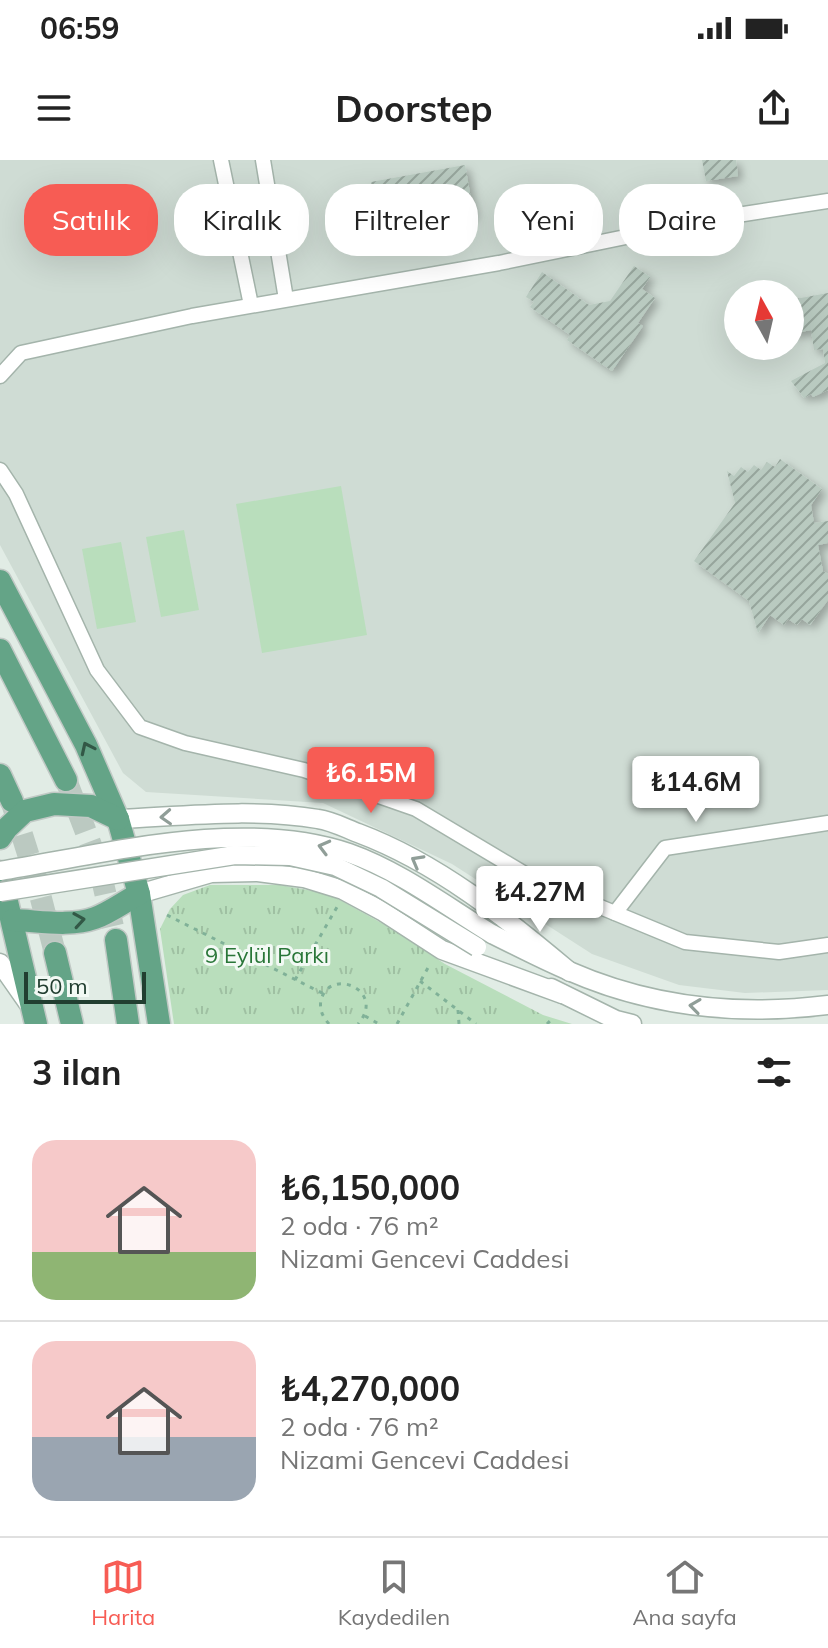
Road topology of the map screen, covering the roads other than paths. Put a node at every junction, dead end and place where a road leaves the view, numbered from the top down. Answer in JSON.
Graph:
{"nodes":[{"id":1,"x":221,"y":160,"type":"edge"},
{"id":2,"x":263,"y":160,"type":"edge"},
{"id":3,"x":828,"y":201,"type":"edge"},
{"id":4,"x":286,"y":299,"type":"junction"},
{"id":5,"x":251,"y":305,"type":"junction"},
{"id":6,"x":0,"y":376,"type":"edge"},
{"id":7,"x":0,"y":470,"type":"edge"},
{"id":8,"x":0,"y":581,"type":"edge"},
{"id":9,"x":0,"y":650,"type":"edge"},
{"id":10,"x":0,"y":775,"type":"edge"},
{"id":11,"x":66,"y":780,"type":"tunnel mouth"},
{"id":12,"x":12,"y":801,"type":"tunnel mouth"},
{"id":13,"x":118,"y":819,"type":"junction"},
{"id":14,"x":828,"y":823,"type":"edge"},
{"id":15,"x":0,"y":838,"type":"edge"},
{"id":16,"x":0,"y":871,"type":"edge"},
{"id":17,"x":0,"y":892,"type":"edge"},
{"id":18,"x":139,"y":894,"type":"junction"},
{"id":19,"x":615,"y":913,"type":"junction"},
{"id":20,"x":7,"y":919,"type":"edge"},
{"id":21,"x":116,"y":940,"type":"tunnel mouth"},
{"id":22,"x":828,"y":945,"type":"edge"},
{"id":23,"x":55,"y":953,"type":"tunnel mouth"},
{"id":24,"x":0,"y":963,"type":"edge"},
{"id":25,"x":570,"y":972,"type":"junction"},
{"id":26,"x":562,"y":994,"type":"junction"},
{"id":27,"x":828,"y":1005,"type":"edge"},
{"id":28,"x":35,"y":1018,"type":"edge"},
{"id":29,"x":72,"y":1024,"type":"edge"},
{"id":30,"x":128,"y":1024,"type":"edge"},
{"id":31,"x":159,"y":1024,"type":"edge"},
{"id":32,"x":632,"y":1024,"type":"edge"}],
"edges":[{"from":1,"to":5,"type":"street"},
{"from":2,"to":4,"type":"street"},
{"from":3,"to":4,"type":"street"},
{"from":4,"to":5,"type":"street"},
{"from":5,"to":6,"type":"street"},
{"from":7,"to":19,"type":"street"},
{"from":13,"to":8,"type":"main road","one_way":true},
{"from":9,"to":11,"type":"main road"},
{"from":10,"to":12,"type":"main road"},
{"from":13,"to":15,"type":"main road"},
{"from":13,"to":18,"type":"main road"},
{"from":25,"to":13,"type":"street","one_way":true},
{"from":14,"to":19,"type":"street"},
{"from":16,"to":20,"type":"main road"},
{"from":25,"to":16,"type":"street","one_way":true,"bridge":true},
{"from":17,"to":26,"type":"street","bridge":true},
{"from":20,"to":18,"type":"main road","one_way":true},
{"from":18,"to":26,"type":"street"},
{"from":18,"to":31,"type":"main road"},
{"from":19,"to":22,"type":"street"},
{"from":20,"to":28,"type":"main road"},
{"from":21,"to":30,"type":"main road"},
{"from":23,"to":29,"type":"main road"},
{"from":24,"to":28,"type":"street"},
{"from":27,"to":25,"type":"street","one_way":true},
{"from":26,"to":32,"type":"street"}]}
